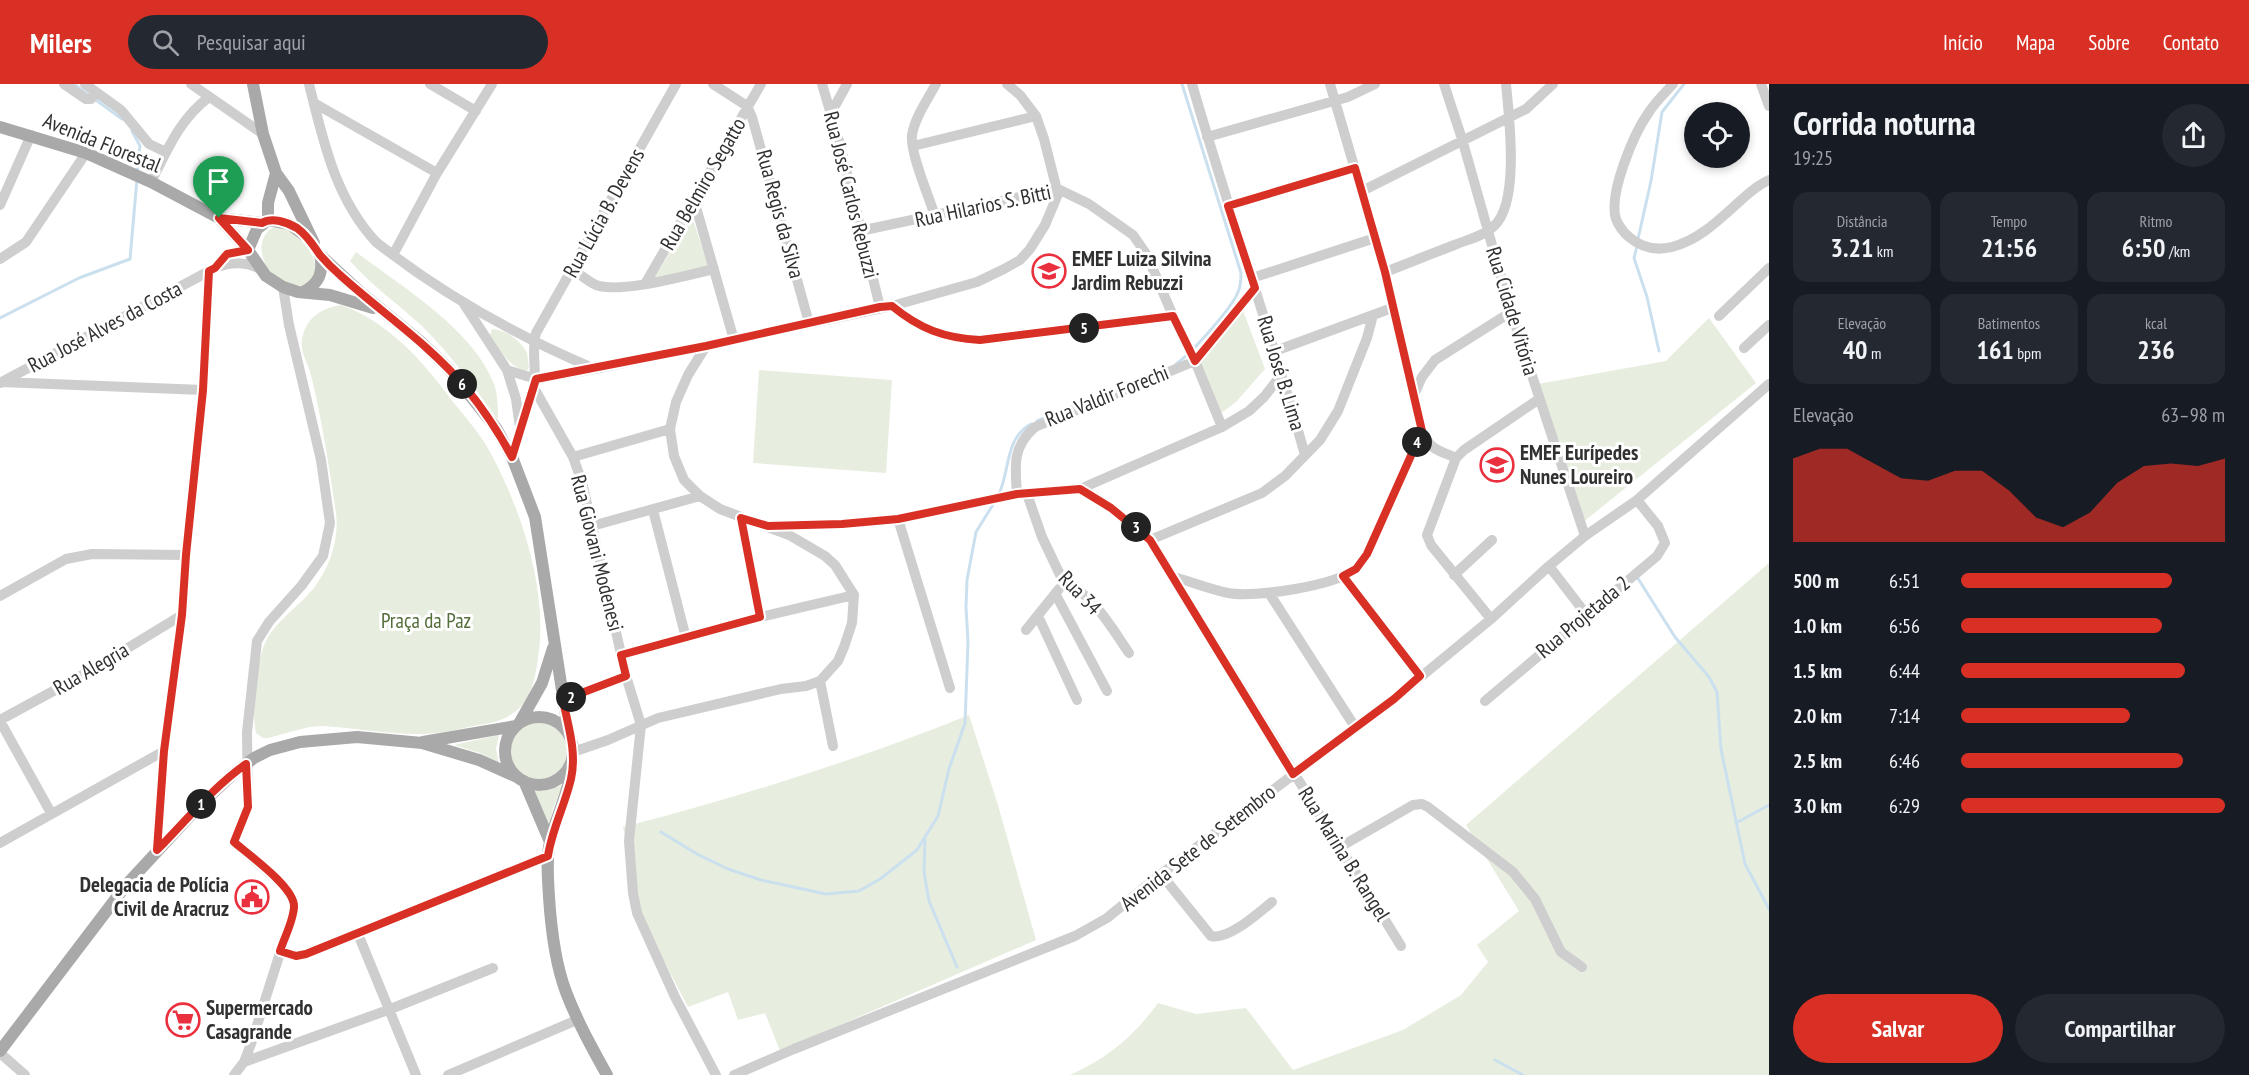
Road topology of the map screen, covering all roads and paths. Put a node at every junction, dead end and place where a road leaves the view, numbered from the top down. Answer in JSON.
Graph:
{"nodes":[{"id":1,"x":64,"y":84,"type":"edge"},
{"id":2,"x":85,"y":84,"type":"edge"},
{"id":3,"x":191,"y":84,"type":"edge"},
{"id":4,"x":253,"y":84,"type":"edge"},
{"id":5,"x":309,"y":84,"type":"edge"},
{"id":6,"x":430,"y":84,"type":"edge"},
{"id":7,"x":492,"y":84,"type":"edge"},
{"id":8,"x":676,"y":84,"type":"edge"},
{"id":9,"x":713,"y":84,"type":"edge"},
{"id":10,"x":760,"y":84,"type":"edge"},
{"id":11,"x":822,"y":84,"type":"edge"},
{"id":12,"x":847,"y":84,"type":"edge"},
{"id":13,"x":936,"y":84,"type":"edge"},
{"id":14,"x":1007,"y":84,"type":"edge"},
{"id":15,"x":1192,"y":84,"type":"edge"},
{"id":16,"x":1330,"y":84,"type":"edge"},
{"id":17,"x":1375,"y":84,"type":"edge"},
{"id":18,"x":1444,"y":84,"type":"edge"},
{"id":19,"x":1506,"y":84,"type":"edge"},
{"id":20,"x":1553,"y":84,"type":"edge"},
{"id":21,"x":1673,"y":84,"type":"edge"},
{"id":22,"x":1761,"y":84,"type":"edge"},
{"id":23,"x":96,"y":92,"type":"junction"},
{"id":24,"x":209,"y":97,"type":"junction"},
{"id":25,"x":1334,"y":101,"type":"junction"},
{"id":26,"x":314,"y":103,"type":"junction"},
{"id":27,"x":747,"y":106,"type":"junction"},
{"id":28,"x":1769,"y":106,"type":"edge"},
{"id":29,"x":476,"y":111,"type":"junction"},
{"id":30,"x":831,"y":113,"type":"junction"},
{"id":31,"x":1036,"y":116,"type":"junction"},
{"id":32,"x":1509,"y":117,"type":"junction"},
{"id":33,"x":0,"y":127,"type":"edge"},
{"id":34,"x":263,"y":134,"type":"junction"},
{"id":35,"x":31,"y":135,"type":"junction"},
{"id":36,"x":1208,"y":137,"type":"junction"},
{"id":37,"x":1462,"y":139,"type":"junction"},
{"id":38,"x":912,"y":146,"type":"junction"},
{"id":39,"x":166,"y":152,"type":"junction"},
{"id":40,"x":86,"y":153,"type":"junction"},
{"id":41,"x":1355,"y":168,"type":"junction"},
{"id":42,"x":276,"y":173,"type":"junction"},
{"id":43,"x":437,"y":173,"type":"junction"},
{"id":44,"x":1769,"y":180,"type":"edge"},
{"id":45,"x":151,"y":182,"type":"junction"},
{"id":46,"x":1058,"y":189,"type":"junction"},
{"id":47,"x":1362,"y":191,"type":"junction"},
{"id":48,"x":694,"y":200,"type":"junction"},
{"id":49,"x":0,"y":205,"type":"edge"},
{"id":50,"x":1228,"y":206,"type":"junction"},
{"id":51,"x":935,"y":216,"type":"junction"},
{"id":52,"x":219,"y":218,"type":"junction"},
{"id":53,"x":265,"y":222,"type":"junction"},
{"id":54,"x":860,"y":231,"type":"junction"},
{"id":55,"x":1488,"y":232,"type":"junction"},
{"id":56,"x":1376,"y":238,"type":"junction"},
{"id":57,"x":316,"y":248,"type":"junction"},
{"id":58,"x":248,"y":250,"type":"junction"},
{"id":59,"x":393,"y":255,"type":"junction"},
{"id":60,"x":0,"y":259,"type":"edge"},
{"id":61,"x":1769,"y":268,"type":"edge"},
{"id":62,"x":212,"y":269,"type":"junction"},
{"id":63,"x":260,"y":269,"type":"junction"},
{"id":64,"x":572,"y":269,"type":"junction"},
{"id":65,"x":714,"y":269,"type":"junction"},
{"id":66,"x":1385,"y":272,"type":"junction"},
{"id":67,"x":1253,"y":283,"type":"junction"},
{"id":68,"x":645,"y":284,"type":"junction"},
{"id":69,"x":283,"y":287,"type":"junction"},
{"id":70,"x":303,"y":292,"type":"junction"},
{"id":71,"x":462,"y":301,"type":"junction"},
{"id":72,"x":892,"y":306,"type":"junction"},
{"id":73,"x":880,"y":307,"type":"junction"},
{"id":74,"x":1392,"y":308,"type":"junction"},
{"id":75,"x":382,"y":311,"type":"junction"},
{"id":76,"x":1511,"y":312,"type":"junction"},
{"id":77,"x":1373,"y":315,"type":"junction"},
{"id":78,"x":1173,"y":316,"type":"junction"},
{"id":79,"x":1719,"y":316,"type":"dead end"},
{"id":80,"x":496,"y":321,"type":"junction"},
{"id":81,"x":809,"y":323,"type":"junction"},
{"id":82,"x":1769,"y":325,"type":"edge"},
{"id":83,"x":484,"y":337,"type":"junction"},
{"id":84,"x":734,"y":340,"type":"junction"},
{"id":85,"x":534,"y":342,"type":"junction"},
{"id":86,"x":706,"y":346,"type":"junction"},
{"id":87,"x":1744,"y":348,"type":"dead end"},
{"id":88,"x":1275,"y":351,"type":"junction"},
{"id":89,"x":1195,"y":361,"type":"junction"},
{"id":90,"x":595,"y":369,"type":"junction"},
{"id":91,"x":507,"y":370,"type":"junction"},
{"id":92,"x":1281,"y":375,"type":"junction"},
{"id":93,"x":1,"y":382,"type":"edge"},
{"id":94,"x":535,"y":383,"type":"junction"},
{"id":95,"x":1769,"y":384,"type":"edge"},
{"id":96,"x":203,"y":390,"type":"junction"},
{"id":97,"x":1413,"y":397,"type":"junction"},
{"id":98,"x":1539,"y":399,"type":"junction"},
{"id":99,"x":1222,"y":427,"type":"junction"},
{"id":100,"x":520,"y":429,"type":"junction"},
{"id":101,"x":670,"y":429,"type":"junction"},
{"id":102,"x":1422,"y":431,"type":"junction"},
{"id":103,"x":1305,"y":455,"type":"junction"},
{"id":104,"x":512,"y":457,"type":"junction"},
{"id":105,"x":573,"y":457,"type":"junction"},
{"id":106,"x":1456,"y":458,"type":"junction"},
{"id":107,"x":1080,"y":489,"type":"junction"},
{"id":108,"x":1022,"y":494,"type":"junction"},
{"id":109,"x":700,"y":496,"type":"junction"},
{"id":110,"x":1637,"y":500,"type":"junction"},
{"id":111,"x":653,"y":510,"type":"junction"},
{"id":112,"x":741,"y":518,"type":"junction"},
{"id":113,"x":898,"y":519,"type":"junction"},
{"id":114,"x":592,"y":526,"type":"junction"},
{"id":115,"x":768,"y":526,"type":"junction"},
{"id":116,"x":1585,"y":536,"type":"junction"},
{"id":117,"x":1150,"y":540,"type":"junction"},
{"id":118,"x":1492,"y":540,"type":"dead end"},
{"id":119,"x":186,"y":555,"type":"junction"},
{"id":120,"x":1549,"y":566,"type":"junction"},
{"id":121,"x":1454,"y":575,"type":"junction"},
{"id":122,"x":1343,"y":576,"type":"junction"},
{"id":123,"x":1174,"y":577,"type":"junction"},
{"id":124,"x":1063,"y":581,"type":"junction"},
{"id":125,"x":1269,"y":592,"type":"junction"},
{"id":126,"x":854,"y":595,"type":"junction"},
{"id":127,"x":1056,"y":595,"type":"junction"},
{"id":128,"x":0,"y":596,"type":"edge"},
{"id":129,"x":1586,"y":614,"type":"junction"},
{"id":130,"x":182,"y":615,"type":"junction"},
{"id":131,"x":1038,"y":616,"type":"junction"},
{"id":132,"x":760,"y":617,"type":"junction"},
{"id":133,"x":1491,"y":619,"type":"junction"},
{"id":134,"x":1026,"y":630,"type":"dead end"},
{"id":135,"x":686,"y":638,"type":"junction"},
{"id":136,"x":554,"y":644,"type":"junction"},
{"id":137,"x":1129,"y":653,"type":"dead end"},
{"id":138,"x":621,"y":655,"type":"junction"},
{"id":139,"x":626,"y":676,"type":"junction"},
{"id":140,"x":1420,"y":676,"type":"junction"},
{"id":141,"x":820,"y":681,"type":"junction"},
{"id":142,"x":950,"y":688,"type":"dead end"},
{"id":143,"x":1107,"y":691,"type":"dead end"},
{"id":144,"x":563,"y":700,"type":"junction"},
{"id":145,"x":1077,"y":700,"type":"dead end"},
{"id":146,"x":1485,"y":701,"type":"dead end"},
{"id":147,"x":0,"y":721,"type":"edge"},
{"id":148,"x":518,"y":724,"type":"junction"},
{"id":149,"x":641,"y":725,"type":"junction"},
{"id":150,"x":1355,"y":727,"type":"junction"},
{"id":151,"x":569,"y":735,"type":"junction"},
{"id":152,"x":422,"y":743,"type":"junction"},
{"id":153,"x":833,"y":746,"type":"dead end"},
{"id":154,"x":164,"y":751,"type":"junction"},
{"id":155,"x":573,"y":755,"type":"junction"},
{"id":156,"x":246,"y":764,"type":"junction"},
{"id":157,"x":1293,"y":774,"type":"junction"},
{"id":158,"x":520,"y":779,"type":"junction"},
{"id":159,"x":51,"y":813,"type":"junction"},
{"id":160,"x":550,"y":842,"type":"junction"},
{"id":161,"x":0,"y":843,"type":"edge"},
{"id":162,"x":1340,"y":847,"type":"junction"},
{"id":163,"x":157,"y":850,"type":"junction"},
{"id":164,"x":548,"y":856,"type":"junction"},
{"id":165,"x":1161,"y":874,"type":"junction"},
{"id":166,"x":1272,"y":902,"type":"dead end"},
{"id":167,"x":358,"y":934,"type":"junction"},
{"id":168,"x":1401,"y":946,"type":"dead end"},
{"id":169,"x":280,"y":951,"type":"junction"},
{"id":170,"x":1582,"y":967,"type":"dead end"},
{"id":171,"x":493,"y":968,"type":"dead end"},
{"id":172,"x":388,"y":1010,"type":"junction"},
{"id":173,"x":578,"y":1020,"type":"junction"},
{"id":174,"x":0,"y":1052,"type":"edge"},
{"id":175,"x":244,"y":1062,"type":"junction"},
{"id":176,"x":24,"y":1075,"type":"edge"},
{"id":177,"x":234,"y":1075,"type":"edge"},
{"id":178,"x":416,"y":1075,"type":"edge"},
{"id":179,"x":448,"y":1075,"type":"edge"},
{"id":180,"x":607,"y":1075,"type":"edge"},
{"id":181,"x":716,"y":1075,"type":"edge"},
{"id":182,"x":734,"y":1075,"type":"edge"}],
"edges":[{"from":1,"to":23,"type":"street"},
{"from":2,"to":23,"type":"street"},
{"from":3,"to":24,"type":"street"},
{"from":4,"to":34,"type":"main road"},
{"from":5,"to":26,"type":"street"},
{"from":6,"to":29,"type":"street"},
{"from":7,"to":29,"type":"street"},
{"from":8,"to":64,"type":"street","name":"Rua Lúcia B. Devens"},
{"from":9,"to":27,"type":"street"},
{"from":10,"to":27,"type":"street","name":"Rua Belmiro Segatto"},
{"from":11,"to":30,"type":"street","name":"Rua José Carlos Rebuzzi"},
{"from":12,"to":30,"type":"street"},
{"from":13,"to":38,"type":"street"},
{"from":14,"to":31,"type":"street"},
{"from":15,"to":36,"type":"street","name":"Rua José B. Lima"},
{"from":16,"to":25,"type":"street"},
{"from":17,"to":25,"type":"street"},
{"from":18,"to":37,"type":"street","name":"Rua Cidade Vitória"},
{"from":19,"to":32,"type":"street"},
{"from":20,"to":32,"type":"street"},
{"from":21,"to":44,"type":"street"},
{"from":22,"to":28,"type":"street"},
{"from":23,"to":39,"type":"street"},
{"from":24,"to":34,"type":"street"},
{"from":24,"to":39,"type":"street"},
{"from":25,"to":36,"type":"street"},
{"from":25,"to":41,"type":"street"},
{"from":26,"to":43,"type":"street"},
{"from":26,"to":59,"type":"street"},
{"from":27,"to":48,"type":"street","name":"Rua Belmiro Segatto"},
{"from":27,"to":81,"type":"street","name":"Rua Regis da Silva"},
{"from":29,"to":43,"type":"street"},
{"from":30,"to":54,"type":"street","name":"Rua José Carlos Rebuzzi"},
{"from":31,"to":38,"type":"street"},
{"from":31,"to":46,"type":"street"},
{"from":32,"to":37,"type":"street"},
{"from":32,"to":55,"type":"street"},
{"from":33,"to":35,"type":"main road","name":"Avenida Florestal"},
{"from":34,"to":42,"type":"main road"},
{"from":35,"to":40,"type":"main road","name":"Avenida Florestal"},
{"from":35,"to":49,"type":"street"},
{"from":36,"to":50,"type":"street","name":"Rua José B. Lima"},
{"from":37,"to":47,"type":"street"},
{"from":37,"to":55,"type":"street","name":"Rua Cidade Vitória"},
{"from":38,"to":51,"type":"street"},
{"from":39,"to":45,"type":"street"},
{"from":40,"to":45,"type":"main road","name":"Avenida Florestal"},
{"from":40,"to":60,"type":"street"},
{"from":41,"to":47,"type":"street"},
{"from":41,"to":50,"type":"street"},
{"from":42,"to":53,"type":"main road"},
{"from":42,"to":57,"type":"main road"},
{"from":43,"to":59,"type":"street"},
{"from":45,"to":52,"type":"main road","name":"Avenida Florestal"},
{"from":46,"to":51,"type":"street","name":"Rua Hilarios S. Bitti"},
{"from":46,"to":72,"type":"street"},
{"from":46,"to":78,"type":"street","name":"Rua Hilarios S. Bitti"},
{"from":47,"to":56,"type":"street"},
{"from":48,"to":65,"type":"street"},
{"from":48,"to":68,"type":"street","name":"Rua Belmiro Segatto"},
{"from":50,"to":67,"type":"street","name":"Rua José B. Lima"},
{"from":51,"to":54,"type":"street","name":"Rua Hilarios S. Bitti"},
{"from":52,"to":53,"type":"main road","name":"Avenida Florestal"},
{"from":52,"to":58,"type":"main road","name":"Avenida Florestal"},
{"from":53,"to":57,"type":"main road"},
{"from":53,"to":58,"type":"main road"},
{"from":54,"to":73,"type":"street","name":"Rua José Carlos Rebuzzi"},
{"from":55,"to":66,"type":"street"},
{"from":55,"to":76,"type":"street","name":"Rua Cidade Vitória"},
{"from":56,"to":66,"type":"street"},
{"from":56,"to":67,"type":"street"},
{"from":57,"to":70,"type":"main road"},
{"from":57,"to":75,"type":"main road"},
{"from":58,"to":62,"type":"street"},
{"from":58,"to":63,"type":"main road"},
{"from":59,"to":71,"type":"street"},
{"from":61,"to":79,"type":"street"},
{"from":62,"to":63,"type":"street","name":"Rua José Alves da Costa"},
{"from":62,"to":93,"type":"street","name":"Rua José Alves da Costa"},
{"from":62,"to":96,"type":"street","name":"Rua José Alves da Costa"},
{"from":63,"to":69,"type":"main road"},
{"from":64,"to":68,"type":"street"},
{"from":64,"to":85,"type":"street","name":"Rua Lúcia B. Devens"},
{"from":65,"to":68,"type":"street"},
{"from":65,"to":84,"type":"street"},
{"from":66,"to":74,"type":"street"},
{"from":67,"to":88,"type":"street","name":"Rua José B. Lima"},
{"from":67,"to":89,"type":"street","name":"Rua Valdir Forechi"},
{"from":69,"to":70,"type":"main road"},
{"from":69,"to":156,"type":"street"},
{"from":70,"to":75,"type":"main road"},
{"from":71,"to":80,"type":"street"},
{"from":71,"to":83,"type":"street"},
{"from":72,"to":73,"type":"street"},
{"from":72,"to":78,"type":"street"},
{"from":73,"to":81,"type":"street"},
{"from":74,"to":77,"type":"street"},
{"from":74,"to":97,"type":"street"},
{"from":75,"to":104,"type":"main road"},
{"from":76,"to":97,"type":"street"},
{"from":76,"to":98,"type":"street","name":"Rua Cidade Vitória"},
{"from":77,"to":88,"type":"street"},
{"from":77,"to":103,"type":"street"},
{"from":78,"to":89,"type":"street","name":"Rua Hilarios S. Bitti"},
{"from":80,"to":83,"type":"street"},
{"from":80,"to":85,"type":"street"},
{"from":81,"to":84,"type":"street"},
{"from":82,"to":87,"type":"street"},
{"from":83,"to":91,"type":"street"},
{"from":84,"to":86,"type":"street"},
{"from":85,"to":90,"type":"street"},
{"from":85,"to":94,"type":"street"},
{"from":86,"to":90,"type":"street"},
{"from":86,"to":101,"type":"street"},
{"from":88,"to":92,"type":"street","name":"Rua José B. Lima"},
{"from":89,"to":99,"type":"street","name":"Rua Hilarios S. Bitti"},
{"from":89,"to":108,"type":"street","name":"Rua Valdir Forechi"},
{"from":90,"to":94,"type":"street"},
{"from":91,"to":94,"type":"street"},
{"from":91,"to":100,"type":"street"},
{"from":92,"to":99,"type":"street"},
{"from":92,"to":103,"type":"street","name":"Rua José B. Lima"},
{"from":93,"to":96,"type":"street"},
{"from":94,"to":100,"type":"street"},
{"from":94,"to":105,"type":"street","name":"Rua Giovani Modenesi"},
{"from":95,"to":110,"type":"street","name":"Avenida Sete de Setembro"},
{"from":96,"to":119,"type":"street","name":"Rua José Alves da Costa"},
{"from":97,"to":102,"type":"street"},
{"from":98,"to":106,"type":"street"},
{"from":98,"to":116,"type":"street","name":"Rua Cidade Vitória"},
{"from":99,"to":107,"type":"street"},
{"from":100,"to":104,"type":"street"},
{"from":101,"to":105,"type":"street"},
{"from":101,"to":109,"type":"street"},
{"from":102,"to":106,"type":"street"},
{"from":102,"to":122,"type":"street"},
{"from":103,"to":117,"type":"street"},
{"from":104,"to":136,"type":"main road"},
{"from":105,"to":114,"type":"street","name":"Rua Giovani Modenesi"},
{"from":106,"to":121,"type":"street"},
{"from":107,"to":108,"type":"street"},
{"from":107,"to":117,"type":"street","name":"Rua Marina B. Rangel"},
{"from":108,"to":113,"type":"street"},
{"from":108,"to":124,"type":"street","name":"Rua 34"},
{"from":109,"to":111,"type":"street"},
{"from":109,"to":112,"type":"street"},
{"from":110,"to":116,"type":"street","name":"Avenida Sete de Setembro"},
{"from":110,"to":129,"type":"street","name":"Rua Projetada 2"},
{"from":111,"to":114,"type":"street"},
{"from":111,"to":135,"type":"street"},
{"from":112,"to":115,"type":"street"},
{"from":112,"to":132,"type":"street"},
{"from":113,"to":115,"type":"street"},
{"from":113,"to":142,"type":"street"},
{"from":114,"to":138,"type":"street","name":"Rua Giovani Modenesi"},
{"from":115,"to":126,"type":"street"},
{"from":116,"to":120,"type":"street","name":"Avenida Sete de Setembro"},
{"from":117,"to":123,"type":"street","name":"Rua Marina B. Rangel"},
{"from":118,"to":121,"type":"street"},
{"from":119,"to":128,"type":"street"},
{"from":119,"to":130,"type":"street","name":"Rua José Alves da Costa"},
{"from":120,"to":129,"type":"street"},
{"from":120,"to":133,"type":"street","name":"Avenida Sete de Setembro"},
{"from":121,"to":133,"type":"street"},
{"from":122,"to":125,"type":"street"},
{"from":122,"to":140,"type":"street"},
{"from":123,"to":125,"type":"street"},
{"from":123,"to":157,"type":"street","name":"Rua Marina B. Rangel"},
{"from":124,"to":127,"type":"street"},
{"from":124,"to":137,"type":"street","name":"Rua 34"},
{"from":125,"to":150,"type":"street"},
{"from":126,"to":132,"type":"street"},
{"from":126,"to":141,"type":"street"},
{"from":127,"to":131,"type":"street"},
{"from":127,"to":143,"type":"street"},
{"from":129,"to":146,"type":"street","name":"Rua Projetada 2"},
{"from":130,"to":147,"type":"street","name":"Rua Alegria"},
{"from":130,"to":154,"type":"street","name":"Rua José Alves da Costa"},
{"from":131,"to":134,"type":"street"},
{"from":131,"to":145,"type":"street"},
{"from":132,"to":135,"type":"street"},
{"from":133,"to":140,"type":"street","name":"Avenida Sete de Setembro"},
{"from":135,"to":138,"type":"street"},
{"from":136,"to":144,"type":"main road"},
{"from":136,"to":148,"type":"main road"},
{"from":138,"to":139,"type":"street","name":"Rua Giovani Modenesi"},
{"from":139,"to":144,"type":"street"},
{"from":139,"to":149,"type":"street","name":"Rua Giovani Modenesi"},
{"from":140,"to":150,"type":"street","name":"Avenida Sete de Setembro"},
{"from":141,"to":149,"type":"street"},
{"from":141,"to":153,"type":"street"},
{"from":144,"to":151,"type":"main road"},
{"from":147,"to":159,"type":"street"},
{"from":148,"to":151,"type":"main road"},
{"from":148,"to":152,"type":"main road"},
{"from":148,"to":158,"type":"main road"},
{"from":149,"to":155,"type":"street"},
{"from":149,"to":181,"type":"street"},
{"from":150,"to":157,"type":"street","name":"Avenida Sete de Setembro"},
{"from":151,"to":155,"type":"main road"},
{"from":152,"to":156,"type":"main road"},
{"from":152,"to":158,"type":"main road"},
{"from":154,"to":159,"type":"street"},
{"from":154,"to":163,"type":"street","name":"Rua José Alves da Costa"},
{"from":155,"to":158,"type":"main road"},
{"from":155,"to":160,"type":"main road"},
{"from":156,"to":163,"type":"main road"},
{"from":156,"to":169,"type":"street"},
{"from":157,"to":162,"type":"street","name":"Rua Marina B. Rangel"},
{"from":157,"to":165,"type":"street","name":"Avenida Sete de Setembro"},
{"from":158,"to":160,"type":"main road"},
{"from":159,"to":161,"type":"street"},
{"from":160,"to":164,"type":"main road"},
{"from":162,"to":168,"type":"street","name":"Rua Marina B. Rangel"},
{"from":162,"to":170,"type":"street"},
{"from":163,"to":174,"type":"main road"},
{"from":164,"to":167,"type":"street"},
{"from":164,"to":173,"type":"main road"},
{"from":165,"to":166,"type":"street"},
{"from":165,"to":182,"type":"street","name":"Avenida Sete de Setembro"},
{"from":167,"to":169,"type":"street"},
{"from":167,"to":172,"type":"street"},
{"from":169,"to":175,"type":"street"},
{"from":171,"to":172,"type":"street"},
{"from":172,"to":175,"type":"street"},
{"from":172,"to":178,"type":"street"},
{"from":173,"to":179,"type":"street"},
{"from":173,"to":180,"type":"main road"},
{"from":174,"to":176,"type":"street"},
{"from":175,"to":177,"type":"street"}]}
